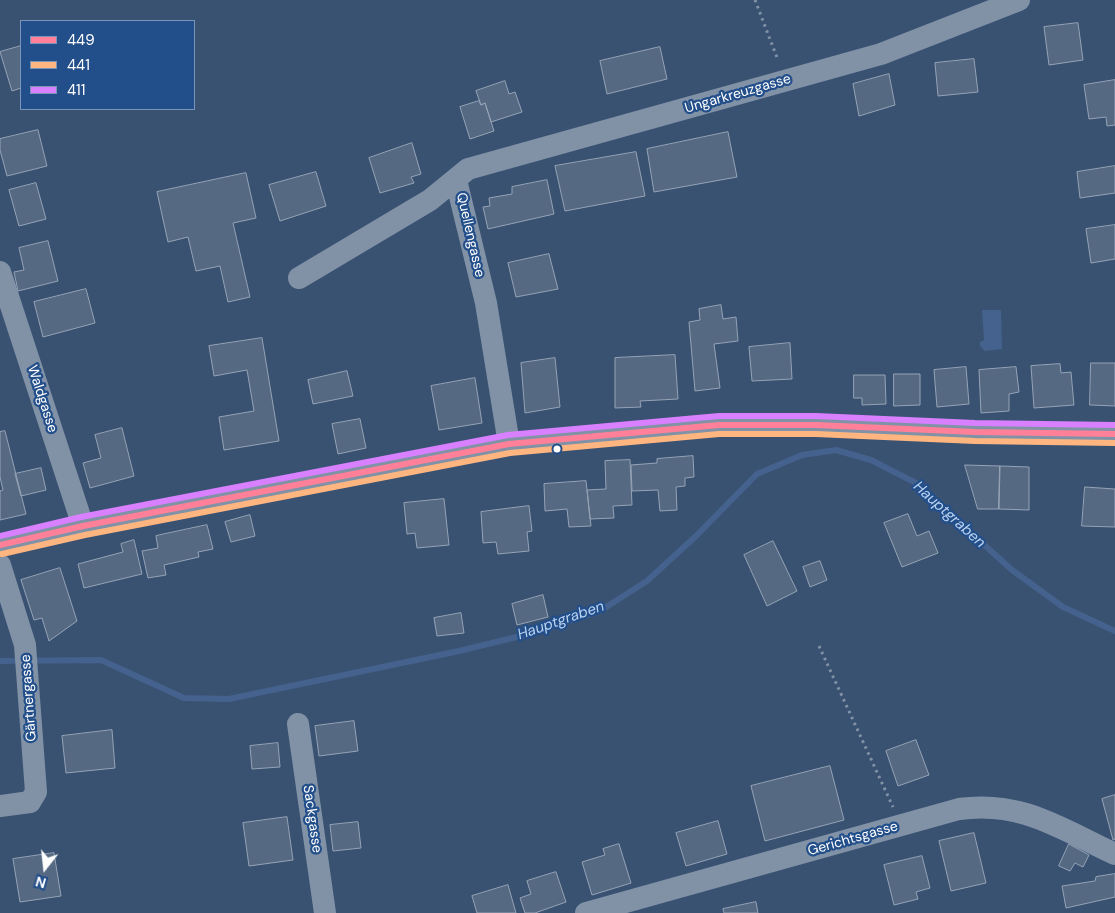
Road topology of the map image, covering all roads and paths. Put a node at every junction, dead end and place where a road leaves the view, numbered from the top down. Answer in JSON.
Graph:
{"nodes":[{"id":1,"x":755,"y":0,"type":"edge"},
{"id":2,"x":1019,"y":0,"type":"edge"},
{"id":3,"x":786,"y":81,"type":"junction"},
{"id":4,"x":456,"y":180,"type":"junction"},
{"id":5,"x":0,"y":272,"type":"edge"},
{"id":6,"x":299,"y":278,"type":"dead end"},
{"id":7,"x":1115,"y":434,"type":"edge"},
{"id":8,"x":509,"y":444,"type":"junction"},
{"id":9,"x":84,"y":526,"type":"junction"},
{"id":10,"x":0,"y":545,"type":"edge"},
{"id":11,"x":0,"y":565,"type":"edge"},
{"id":12,"x":819,"y":646,"type":"dead end"},
{"id":13,"x":298,"y":724,"type":"dead end"},
{"id":14,"x":0,"y":806,"type":"edge"},
{"id":15,"x":902,"y":825,"type":"junction"},
{"id":16,"x":1115,"y":854,"type":"edge"},
{"id":17,"x":325,"y":913,"type":"edge"},
{"id":18,"x":586,"y":913,"type":"edge"}],
"edges":[{"from":1,"to":3,"type":"path"},
{"from":2,"to":3,"type":"street","name":"Ungarkreuzgasse"},
{"from":3,"to":4,"type":"street","name":"Ungarkreuzgasse"},
{"from":4,"to":6,"type":"street","name":"Quellengasse"},
{"from":4,"to":8,"type":"street","name":"Quellengasse"},
{"from":5,"to":9,"type":"street","name":"Waldgasse"},
{"from":7,"to":8,"type":"street"},
{"from":8,"to":9,"type":"street"},
{"from":9,"to":10,"type":"street"},
{"from":11,"to":14,"type":"street","name":"Gärtnergasse"},
{"from":12,"to":15,"type":"path"},
{"from":13,"to":17,"type":"street","name":"Sackgasse"},
{"from":15,"to":16,"type":"street","name":"Gerichtsgasse"},
{"from":15,"to":18,"type":"street","name":"Gerichtsgasse"}]}
